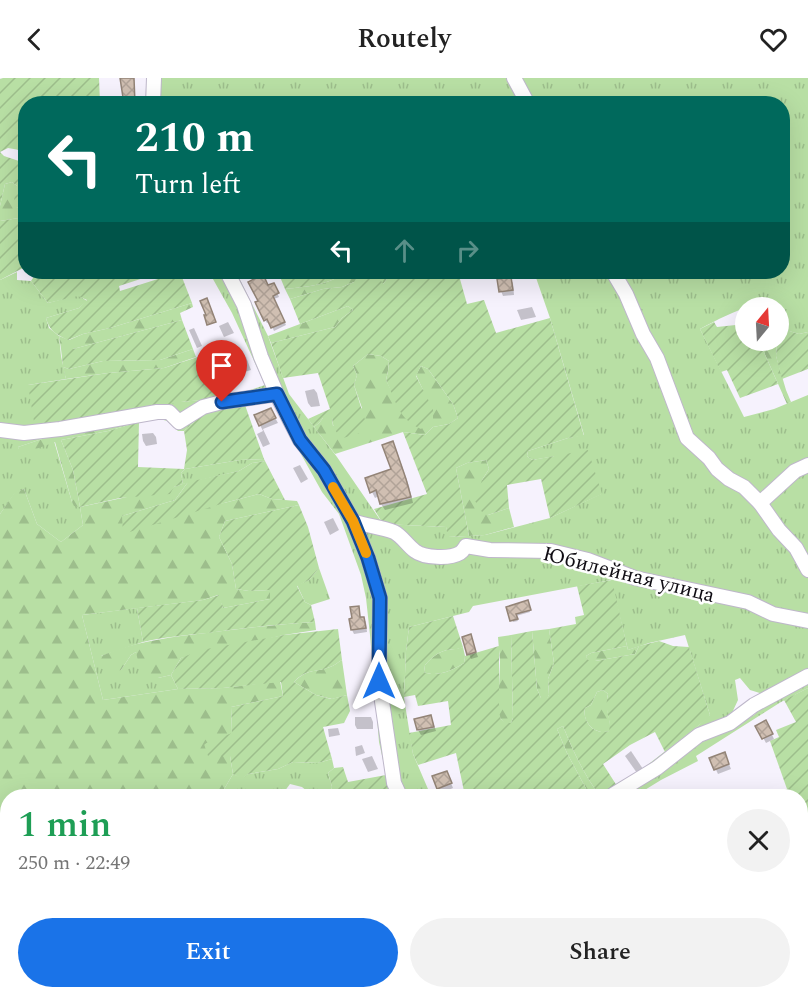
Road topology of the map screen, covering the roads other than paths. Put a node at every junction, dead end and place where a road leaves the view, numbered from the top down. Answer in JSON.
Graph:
{"nodes":[{"id":1,"x":154,"y":78,"type":"edge"},
{"id":2,"x":514,"y":78,"type":"edge"},
{"id":3,"x":153,"y":96,"type":"edge"},
{"id":4,"x":524,"y":96,"type":"edge"},
{"id":5,"x":231,"y":279,"type":"edge"},
{"id":6,"x":618,"y":279,"type":"edge"},
{"id":7,"x":277,"y":394,"type":"junction"},
{"id":8,"x":0,"y":430,"type":"edge"},
{"id":9,"x":808,"y":465,"type":"edge"},
{"id":10,"x":760,"y":503,"type":"junction"},
{"id":11,"x":353,"y":521,"type":"junction"},
{"id":12,"x":808,"y":570,"type":"edge"},
{"id":13,"x":808,"y":621,"type":"edge"},
{"id":14,"x":808,"y":676,"type":"edge"},
{"id":15,"x":397,"y":789,"type":"edge"},
{"id":16,"x":622,"y":789,"type":"edge"}],
"edges":[{"from":1,"to":3,"type":"street"},
{"from":2,"to":4,"type":"street"},
{"from":5,"to":7,"type":"street"},
{"from":6,"to":10,"type":"street"},
{"from":7,"to":8,"type":"street"},
{"from":7,"to":11,"type":"street"},
{"from":9,"to":10,"type":"street"},
{"from":10,"to":12,"type":"street"},
{"from":11,"to":13,"type":"street","name":"Юбилейная улица"},
{"from":11,"to":15,"type":"street"},
{"from":14,"to":16,"type":"street"}]}
